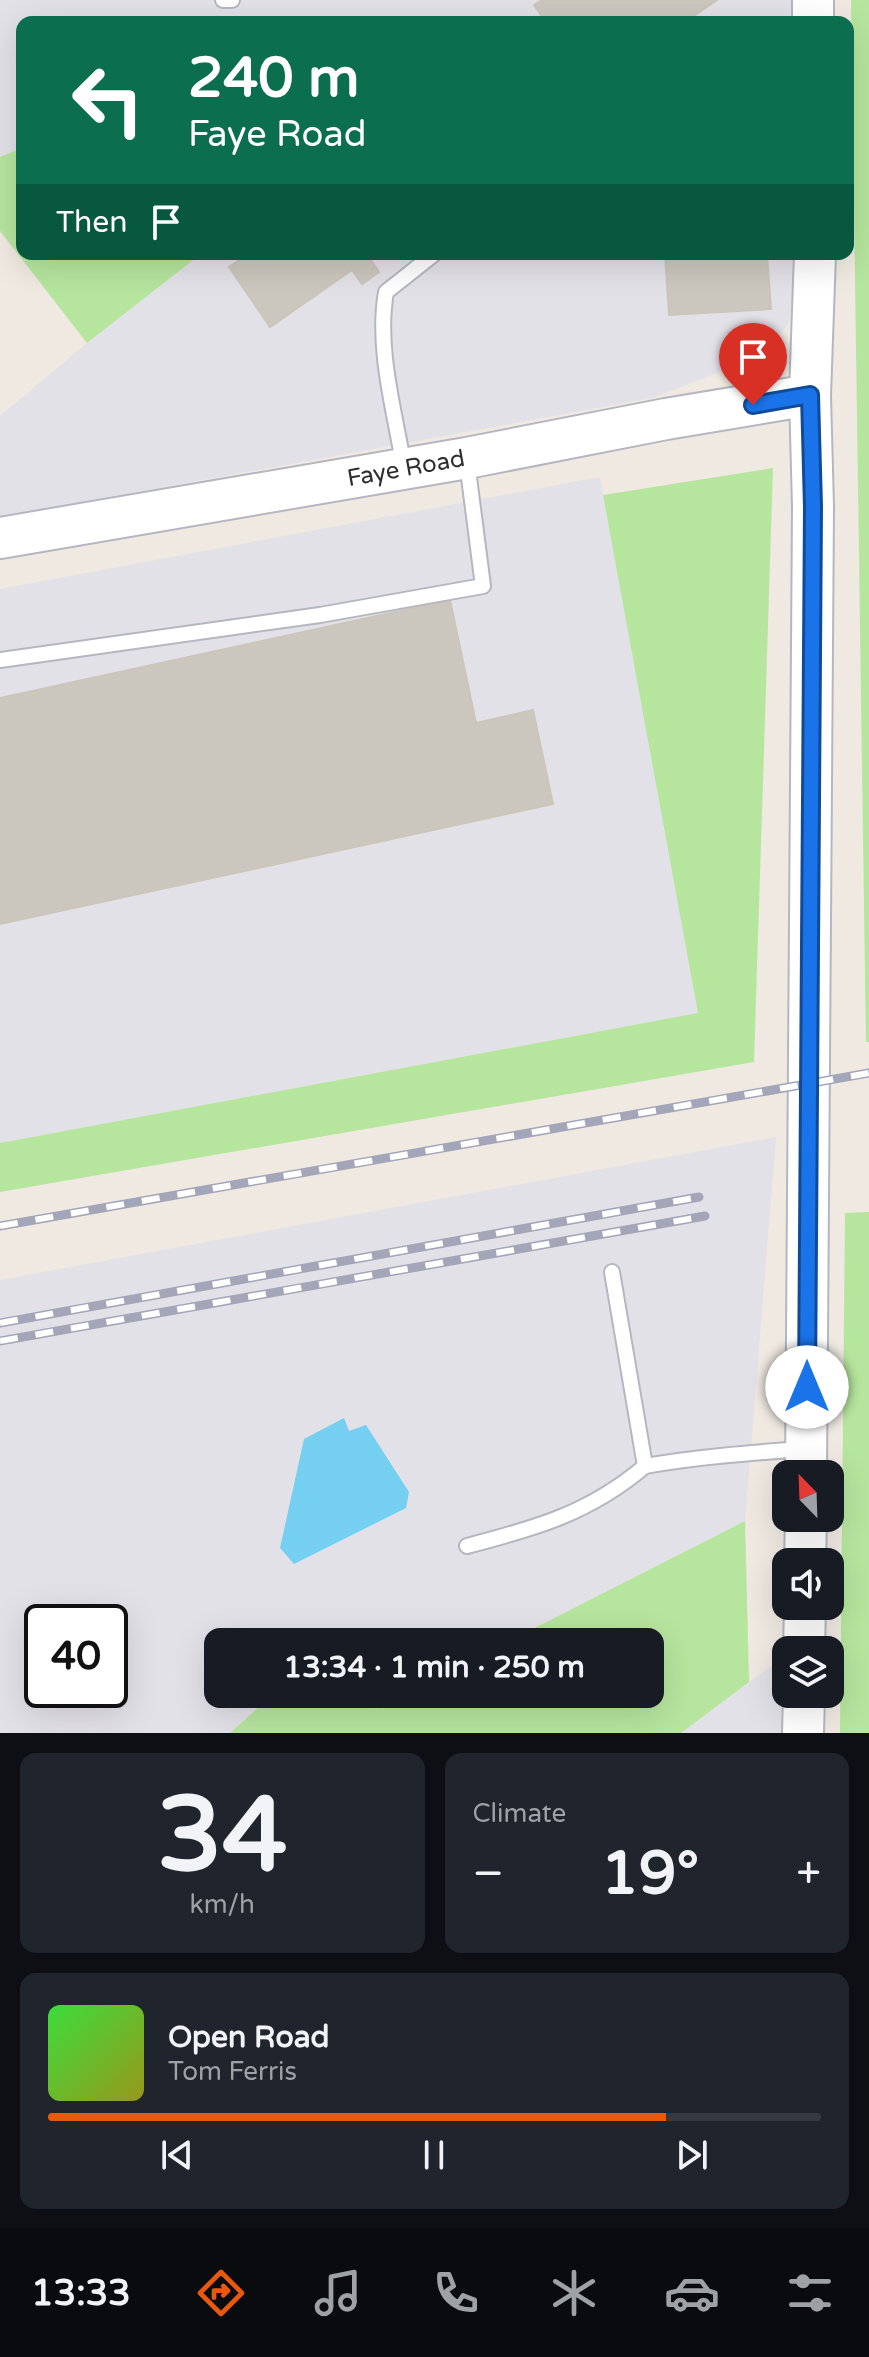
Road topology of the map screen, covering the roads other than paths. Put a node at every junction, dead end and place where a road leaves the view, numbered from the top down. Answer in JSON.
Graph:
{"nodes":[{"id":1,"x":223,"y":0,"type":"edge"},
{"id":2,"x":232,"y":0,"type":"edge"},
{"id":3,"x":426,"y":260,"type":"edge"},
{"id":4,"x":815,"y":260,"type":"edge"},
{"id":5,"x":810,"y":395,"type":"junction"},
{"id":6,"x":467,"y":458,"type":"junction"},
{"id":7,"x":404,"y":469,"type":"junction"},
{"id":8,"x":0,"y":538,"type":"edge"},
{"id":9,"x":0,"y":660,"type":"edge"},
{"id":10,"x":612,"y":1272,"type":"dead end"},
{"id":11,"x":785,"y":1460,"type":"edge"},
{"id":12,"x":806,"y":1460,"type":"edge"},
{"id":13,"x":645,"y":1466,"type":"junction"},
{"id":14,"x":467,"y":1546,"type":"dead end"},
{"id":15,"x":804,"y":1708,"type":"edge"},
{"id":16,"x":803,"y":1733,"type":"edge"}],
"edges":[{"from":1,"to":2,"type":"lane"},
{"from":3,"to":7,"type":"lane"},
{"from":4,"to":5,"type":"street"},
{"from":5,"to":6,"type":"street","name":"Faye Road"},
{"from":5,"to":12,"type":"street"},
{"from":6,"to":7,"type":"street","name":"Faye Road"},
{"from":6,"to":9,"type":"lane"},
{"from":7,"to":8,"type":"street","name":"Faye Road"},
{"from":10,"to":13,"type":"lane"},
{"from":11,"to":13,"type":"lane"},
{"from":13,"to":14,"type":"lane"},
{"from":15,"to":16,"type":"street"}]}
